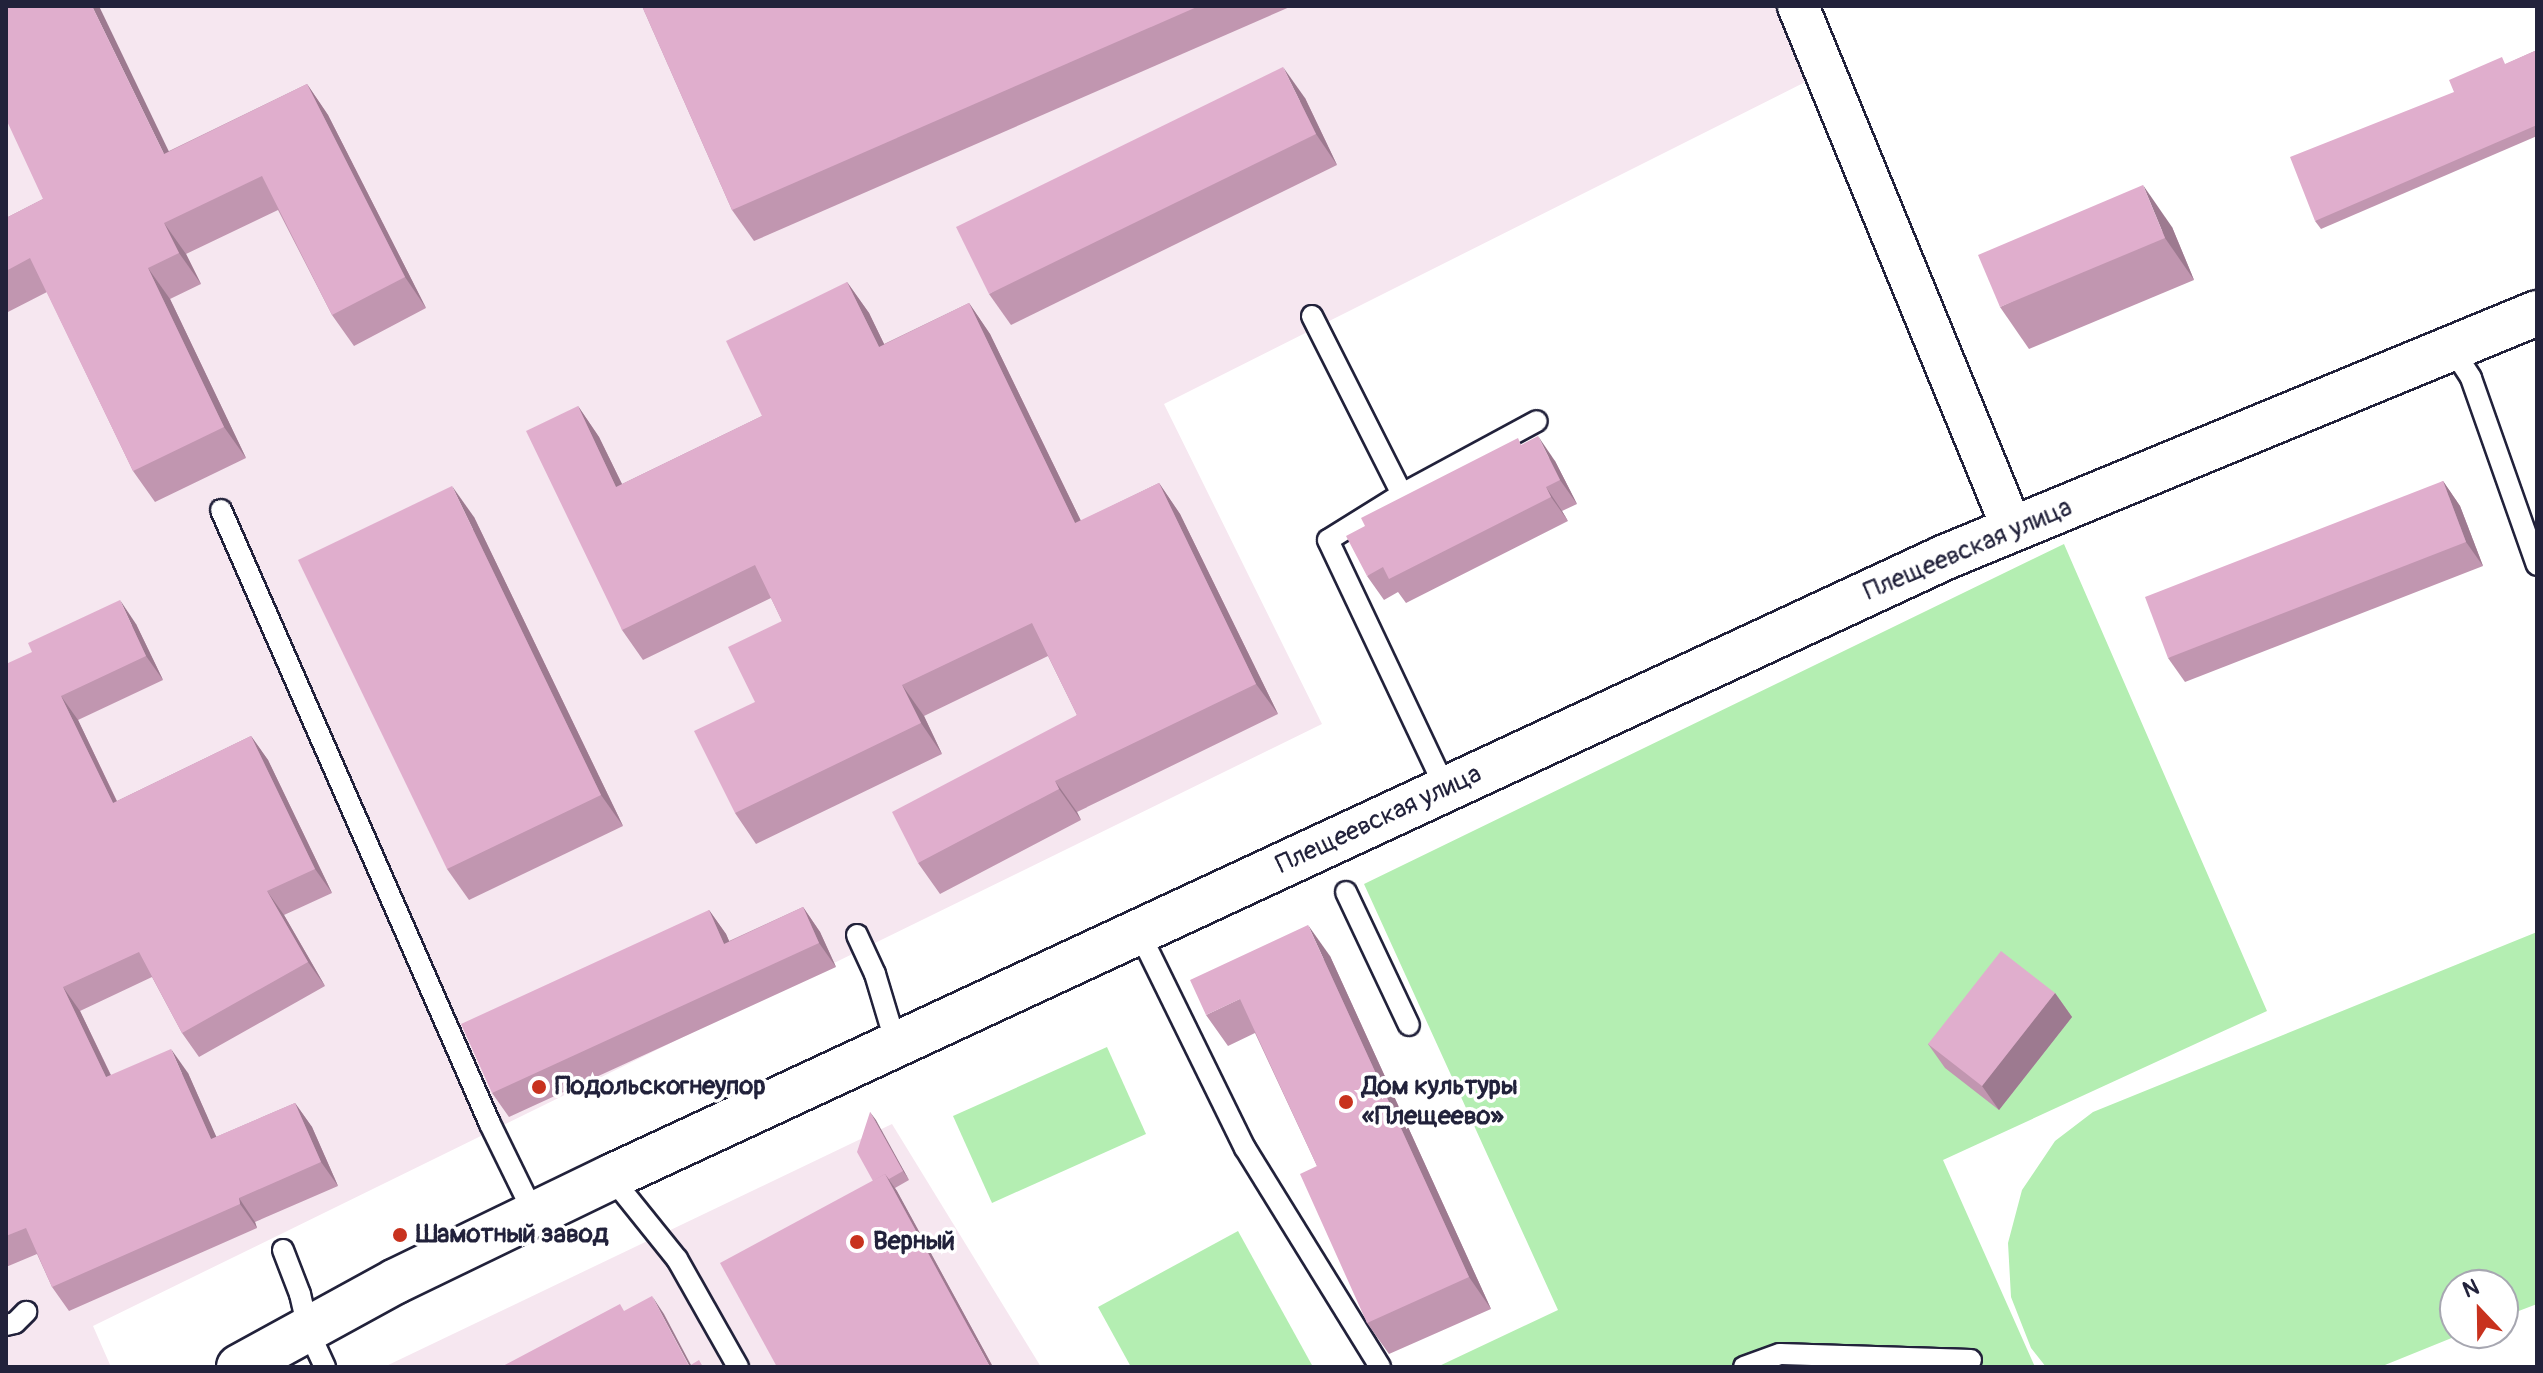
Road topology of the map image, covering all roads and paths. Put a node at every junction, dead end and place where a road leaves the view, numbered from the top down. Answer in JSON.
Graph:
{"nodes":[{"id":1,"x":1798,"y":6,"type":"edge"},
{"id":2,"x":2537,"y":313,"type":"edge"},
{"id":3,"x":1312,"y":316,"type":"dead end"},
{"id":4,"x":2453,"y":350,"type":"junction"},
{"id":5,"x":1537,"y":421,"type":"dead end"},
{"id":6,"x":1402,"y":494,"type":"junction"},
{"id":7,"x":221,"y":510,"type":"dead end"},
{"id":8,"x":2012,"y":528,"type":"junction"},
{"id":9,"x":2537,"y":565,"type":"edge"},
{"id":10,"x":1446,"y":790,"type":"junction"},
{"id":11,"x":1346,"y":892,"type":"dead end"},
{"id":12,"x":1139,"y":932,"type":"junction"},
{"id":13,"x":857,"y":935,"type":"dead end"},
{"id":14,"x":1409,"y":1025,"type":"dead end"},
{"id":15,"x":896,"y":1044,"type":"junction"},
{"id":16,"x":611,"y":1177,"type":"junction"},
{"id":17,"x":534,"y":1214,"type":"junction"},
{"id":18,"x":283,"y":1250,"type":"dead end"},
{"id":19,"x":26,"y":1312,"type":"dead end"},
{"id":20,"x":6,"y":1325,"type":"edge"},
{"id":21,"x":316,"y":1349,"type":"edge"},
{"id":22,"x":1971,"y":1360,"type":"dead end"},
{"id":23,"x":239,"y":1367,"type":"edge"},
{"id":24,"x":738,"y":1367,"type":"edge"},
{"id":25,"x":1380,"y":1367,"type":"edge"},
{"id":26,"x":1744,"y":1367,"type":"edge"}],
"edges":[{"from":1,"to":8,"type":"street"},
{"from":2,"to":4,"type":"street","name":"Плещеевская улица"},
{"from":3,"to":6,"type":"lane"},
{"from":4,"to":8,"type":"street","name":"Плещеевская улица"},
{"from":4,"to":9,"type":"lane"},
{"from":5,"to":6,"type":"lane"},
{"from":6,"to":10,"type":"lane"},
{"from":7,"to":17,"type":"lane"},
{"from":8,"to":10,"type":"street","name":"Плещеевская улица"},
{"from":10,"to":12,"type":"street","name":"Плещеевская улица"},
{"from":11,"to":14,"type":"lane"},
{"from":12,"to":15,"type":"street","name":"Плещеевская улица"},
{"from":12,"to":25,"type":"lane"},
{"from":13,"to":15,"type":"lane"},
{"from":15,"to":16,"type":"street","name":"Плещеевская улица"},
{"from":16,"to":17,"type":"street","name":"Плещеевская улица"},
{"from":16,"to":24,"type":"lane"},
{"from":17,"to":21,"type":"street","name":"Плещеевская улица"},
{"from":18,"to":21,"type":"lane"},
{"from":19,"to":20,"type":"lane"},
{"from":21,"to":23,"type":"street","name":"Плещеевская улица"},
{"from":22,"to":26,"type":"lane"}]}
